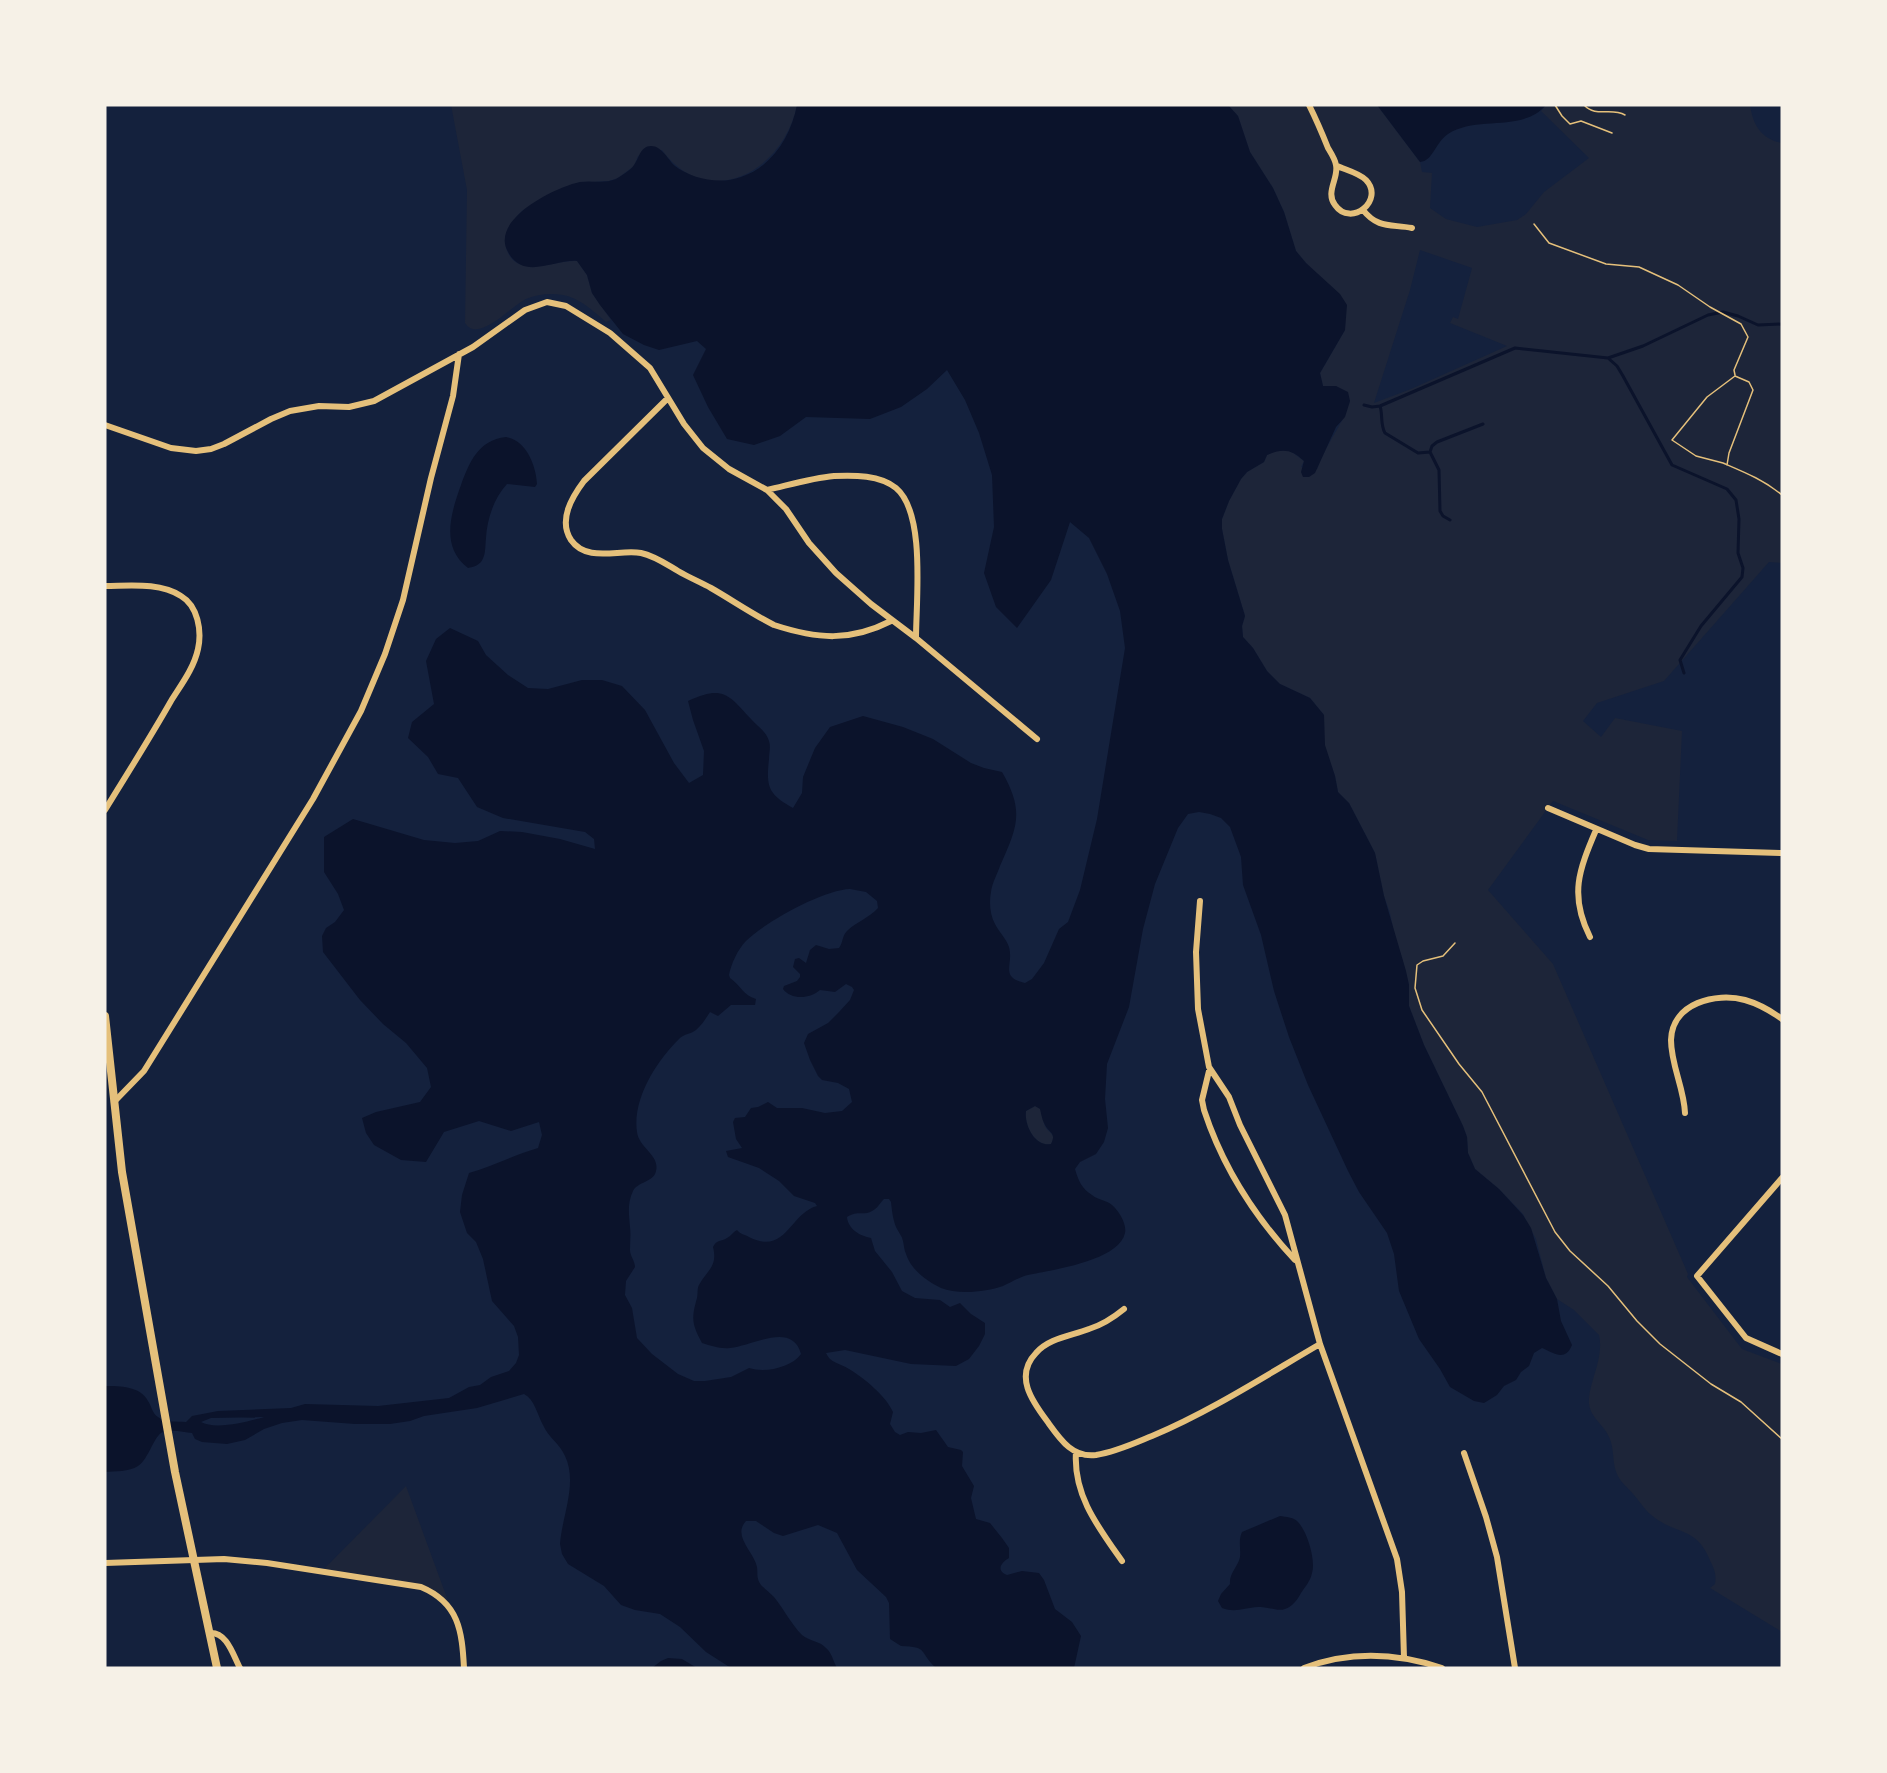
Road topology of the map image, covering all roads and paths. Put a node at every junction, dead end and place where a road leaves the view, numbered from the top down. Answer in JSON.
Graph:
{"nodes":[{"id":1,"x":1309,"y":105,"type":"edge"},
{"id":2,"x":1555,"y":105,"type":"edge"},
{"id":3,"x":1584,"y":105,"type":"edge"},
{"id":4,"x":1625,"y":115,"type":"dead end"},
{"id":5,"x":1612,"y":133,"type":"dead end"},
{"id":6,"x":1337,"y":166,"type":"junction"},
{"id":7,"x":1363,"y":210,"type":"junction"},
{"id":8,"x":1534,"y":224,"type":"dead end"},
{"id":9,"x":1412,"y":228,"type":"dead end"},
{"id":10,"x":459,"y":354,"type":"junction"},
{"id":11,"x":1735,"y":376,"type":"junction"},
{"id":12,"x":668,"y":398,"type":"junction"},
{"id":13,"x":105,"y":425,"type":"edge"},
{"id":14,"x":1727,"y":465,"type":"junction"},
{"id":15,"x":767,"y":490,"type":"junction"},
{"id":16,"x":1782,"y":495,"type":"edge"},
{"id":17,"x":105,"y":586,"type":"edge"},
{"id":18,"x":891,"y":621,"type":"junction"},
{"id":19,"x":916,"y":638,"type":"junction"},
{"id":20,"x":1037,"y":740,"type":"dead end"},
{"id":21,"x":1548,"y":808,"type":"dead end"},
{"id":22,"x":105,"y":810,"type":"edge"},
{"id":23,"x":1596,"y":830,"type":"junction"},
{"id":24,"x":1782,"y":853,"type":"edge"},
{"id":25,"x":1200,"y":901,"type":"dead end"},
{"id":26,"x":1590,"y":938,"type":"dead end"},
{"id":27,"x":1455,"y":943,"type":"dead end"},
{"id":28,"x":105,"y":1016,"type":"edge"},
{"id":29,"x":1782,"y":1019,"type":"edge"},
{"id":30,"x":1209,"y":1067,"type":"junction"},
{"id":31,"x":114,"y":1102,"type":"junction"},
{"id":32,"x":1685,"y":1113,"type":"dead end"},
{"id":33,"x":1782,"y":1178,"type":"edge"},
{"id":34,"x":1296,"y":1260,"type":"junction"},
{"id":35,"x":1124,"y":1309,"type":"dead end"},
{"id":36,"x":1320,"y":1344,"type":"junction"},
{"id":37,"x":1782,"y":1354,"type":"edge"},
{"id":38,"x":1782,"y":1439,"type":"edge"},
{"id":39,"x":1076,"y":1452,"type":"junction"},
{"id":40,"x":1464,"y":1453,"type":"dead end"},
{"id":41,"x":194,"y":1559,"type":"junction"},
{"id":42,"x":1122,"y":1561,"type":"dead end"},
{"id":43,"x":105,"y":1563,"type":"edge"},
{"id":44,"x":210,"y":1634,"type":"junction"},
{"id":45,"x":1404,"y":1658,"type":"junction"},
{"id":46,"x":217,"y":1668,"type":"edge"},
{"id":47,"x":240,"y":1668,"type":"edge"},
{"id":48,"x":464,"y":1668,"type":"edge"},
{"id":49,"x":1304,"y":1668,"type":"edge"},
{"id":50,"x":1442,"y":1668,"type":"edge"},
{"id":51,"x":1515,"y":1668,"type":"edge"}],
"edges":[{"from":1,"to":6,"type":"street"},
{"from":2,"to":5,"type":"path"},
{"from":3,"to":4,"type":"path"},
{"from":6,"to":7,"type":"street"},
{"from":6,"to":7,"type":"street"},
{"from":7,"to":9,"type":"street"},
{"from":8,"to":11,"type":"path"},
{"from":10,"to":12,"type":"street"},
{"from":10,"to":13,"type":"street"},
{"from":10,"to":31,"type":"street"},
{"from":11,"to":14,"type":"path"},
{"from":11,"to":14,"type":"path"},
{"from":12,"to":15,"type":"street"},
{"from":12,"to":18,"type":"street"},
{"from":14,"to":16,"type":"path"},
{"from":15,"to":18,"type":"street"},
{"from":15,"to":19,"type":"street"},
{"from":17,"to":22,"type":"street"},
{"from":18,"to":19,"type":"street"},
{"from":19,"to":20,"type":"street"},
{"from":21,"to":23,"type":"street"},
{"from":23,"to":24,"type":"street"},
{"from":23,"to":26,"type":"street"},
{"from":25,"to":30,"type":"street"},
{"from":27,"to":38,"type":"path"},
{"from":28,"to":31,"type":"main road"},
{"from":29,"to":32,"type":"street"},
{"from":30,"to":34,"type":"street"},
{"from":30,"to":34,"type":"street"},
{"from":31,"to":41,"type":"main road"},
{"from":33,"to":37,"type":"street"},
{"from":34,"to":36,"type":"street"},
{"from":35,"to":39,"type":"street"},
{"from":36,"to":39,"type":"street"},
{"from":36,"to":45,"type":"street"},
{"from":39,"to":42,"type":"street"},
{"from":40,"to":51,"type":"street"},
{"from":41,"to":43,"type":"street"},
{"from":41,"to":44,"type":"main road"},
{"from":41,"to":48,"type":"street"},
{"from":44,"to":46,"type":"main road"},
{"from":44,"to":47,"type":"street"},
{"from":45,"to":49,"type":"street"},
{"from":45,"to":50,"type":"street"}]}
